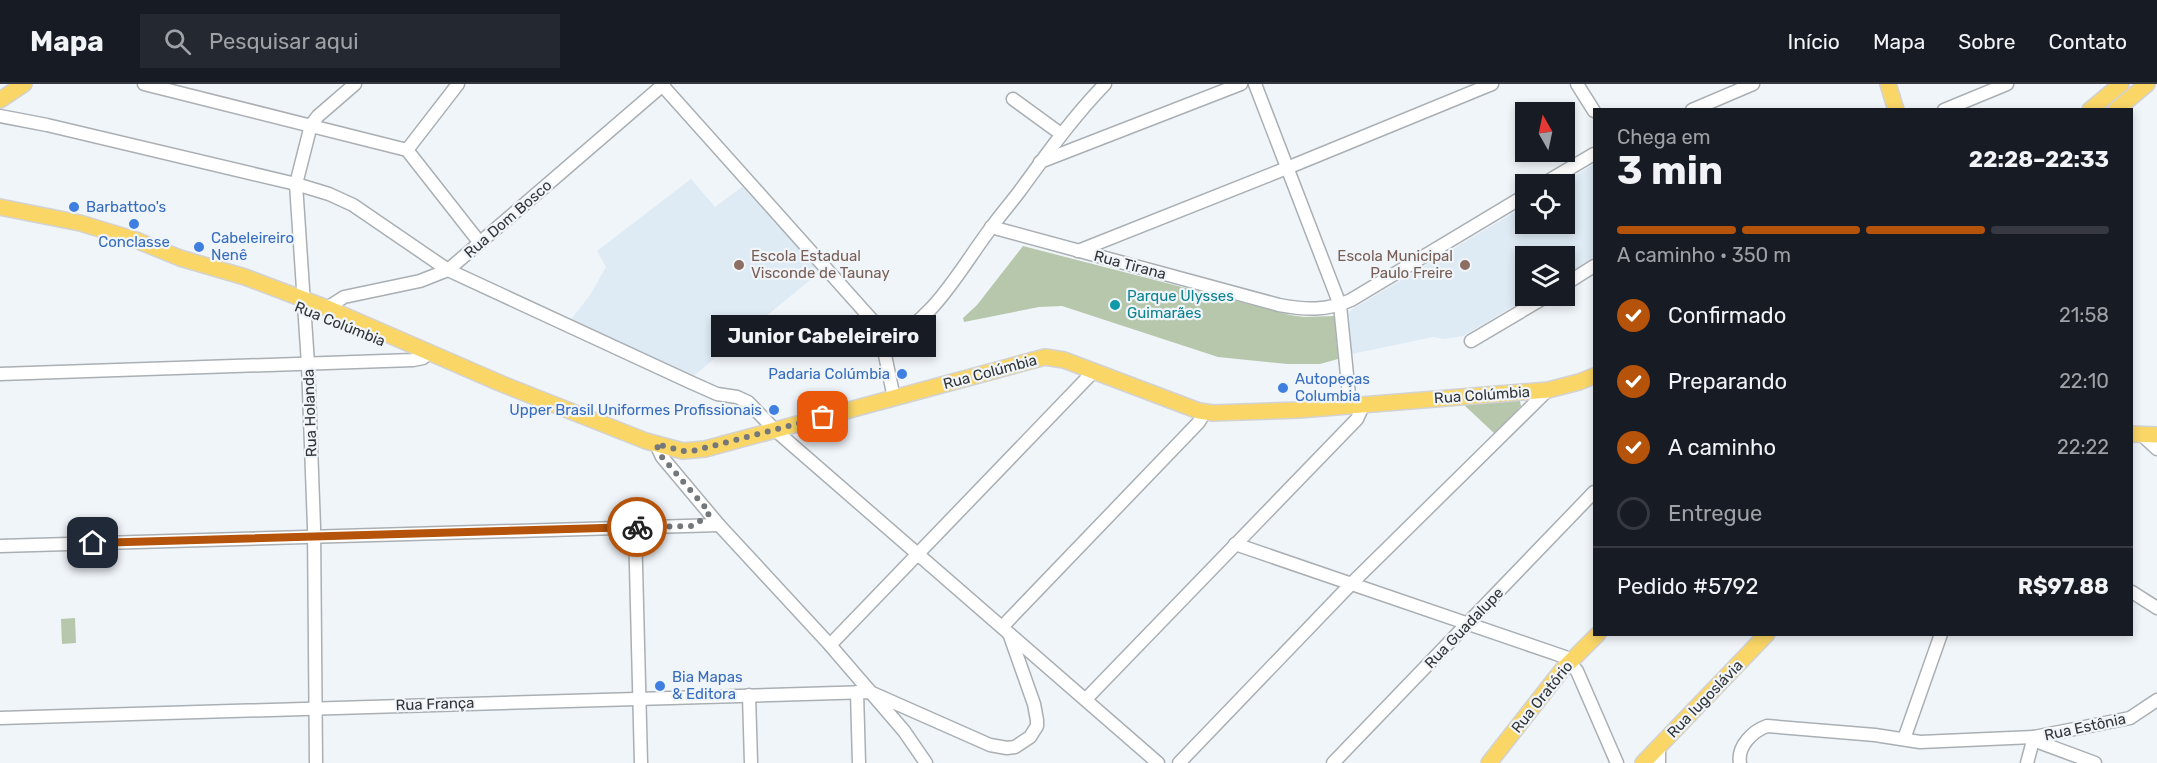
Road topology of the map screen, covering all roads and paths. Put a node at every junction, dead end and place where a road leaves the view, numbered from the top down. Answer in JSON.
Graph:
{"nodes":[{"id":1,"x":24,"y":84,"type":"edge"},
{"id":2,"x":144,"y":84,"type":"edge"},
{"id":3,"x":355,"y":84,"type":"edge"},
{"id":4,"x":458,"y":84,"type":"edge"},
{"id":5,"x":1105,"y":84,"type":"edge"},
{"id":6,"x":1241,"y":84,"type":"edge"},
{"id":7,"x":1255,"y":84,"type":"edge"},
{"id":8,"x":1492,"y":84,"type":"edge"},
{"id":9,"x":1577,"y":84,"type":"edge"},
{"id":10,"x":1754,"y":84,"type":"edge"},
{"id":11,"x":1888,"y":84,"type":"edge"},
{"id":12,"x":2007,"y":84,"type":"edge"},
{"id":13,"x":2121,"y":84,"type":"edge"},
{"id":14,"x":2147,"y":84,"type":"edge"},
{"id":15,"x":663,"y":85,"type":"edge"},
{"id":16,"x":1013,"y":99,"type":"dead end"},
{"id":17,"x":0,"y":100,"type":"edge"},
{"id":18,"x":1697,"y":108,"type":"edge"},
{"id":19,"x":1895,"y":108,"type":"edge"},
{"id":20,"x":1949,"y":108,"type":"edge"},
{"id":21,"x":2092,"y":108,"type":"edge"},
{"id":22,"x":2118,"y":108,"type":"edge"},
{"id":23,"x":1593,"y":109,"type":"edge"},
{"id":24,"x":0,"y":116,"type":"edge"},
{"id":25,"x":311,"y":125,"type":"junction"},
{"id":26,"x":1061,"y":134,"type":"junction"},
{"id":27,"x":407,"y":150,"type":"junction"},
{"id":28,"x":1593,"y":155,"type":"edge"},
{"id":29,"x":1039,"y":162,"type":"junction"},
{"id":30,"x":1287,"y":168,"type":"junction"},
{"id":31,"x":1560,"y":174,"type":"edge"},
{"id":32,"x":296,"y":184,"type":"junction"},
{"id":33,"x":1515,"y":202,"type":"edge"},
{"id":34,"x":0,"y":207,"type":"edge"},
{"id":35,"x":991,"y":228,"type":"junction"},
{"id":36,"x":480,"y":243,"type":"junction"},
{"id":37,"x":1078,"y":251,"type":"junction"},
{"id":38,"x":1593,"y":267,"type":"edge"},
{"id":39,"x":448,"y":270,"type":"junction"},
{"id":40,"x":1575,"y":278,"type":"edge"},
{"id":41,"x":1340,"y":305,"type":"junction"},
{"id":42,"x":1529,"y":306,"type":"edge"},
{"id":43,"x":312,"y":307,"type":"junction"},
{"id":44,"x":1471,"y":341,"type":"dead end"},
{"id":45,"x":883,"y":343,"type":"junction"},
{"id":46,"x":426,"y":355,"type":"junction"},
{"id":47,"x":308,"y":364,"type":"junction"},
{"id":48,"x":1094,"y":371,"type":"junction"},
{"id":49,"x":0,"y":374,"type":"edge"},
{"id":50,"x":1593,"y":376,"type":"edge"},
{"id":51,"x":1548,"y":390,"type":"junction"},
{"id":52,"x":894,"y":398,"type":"junction"},
{"id":53,"x":1357,"y":404,"type":"junction"},
{"id":54,"x":1205,"y":412,"type":"junction"},
{"id":55,"x":775,"y":430,"type":"junction"},
{"id":56,"x":2144,"y":435,"type":"edge"},
{"id":57,"x":656,"y":444,"type":"junction"},
{"id":58,"x":2157,"y":449,"type":"edge"},
{"id":59,"x":676,"y":450,"type":"junction"},
{"id":60,"x":678,"y":475,"type":"junction"},
{"id":61,"x":1593,"y":493,"type":"edge"},
{"id":62,"x":710,"y":513,"type":"junction"},
{"id":63,"x":720,"y":525,"type":"junction"},
{"id":64,"x":694,"y":526,"type":"junction"},
{"id":65,"x":635,"y":527,"type":"junction"},
{"id":66,"x":314,"y":537,"type":"junction"},
{"id":67,"x":1235,"y":544,"type":"junction"},
{"id":68,"x":0,"y":546,"type":"edge"},
{"id":69,"x":917,"y":555,"type":"junction"},
{"id":70,"x":1351,"y":584,"type":"junction"},
{"id":71,"x":2133,"y":593,"type":"edge"},
{"id":72,"x":2157,"y":608,"type":"edge"},
{"id":73,"x":1468,"y":623,"type":"junction"},
{"id":74,"x":1006,"y":631,"type":"junction"},
{"id":75,"x":1596,"y":636,"type":"edge"},
{"id":76,"x":1765,"y":636,"type":"edge"},
{"id":77,"x":1940,"y":636,"type":"edge"},
{"id":78,"x":830,"y":645,"type":"junction"},
{"id":79,"x":1570,"y":662,"type":"junction"},
{"id":80,"x":857,"y":692,"type":"junction"},
{"id":81,"x":870,"y":692,"type":"junction"},
{"id":82,"x":750,"y":695,"type":"junction"},
{"id":83,"x":639,"y":698,"type":"junction"},
{"id":84,"x":1086,"y":699,"type":"junction"},
{"id":85,"x":2157,"y":700,"type":"edge"},
{"id":86,"x":314,"y":708,"type":"junction"},
{"id":87,"x":0,"y":718,"type":"edge"},
{"id":88,"x":1904,"y":739,"type":"junction"},
{"id":89,"x":2033,"y":739,"type":"junction"},
{"id":90,"x":1659,"y":746,"type":"junction"},
{"id":91,"x":316,"y":763,"type":"edge"},
{"id":92,"x":641,"y":763,"type":"edge"},
{"id":93,"x":751,"y":763,"type":"edge"},
{"id":94,"x":859,"y":763,"type":"edge"},
{"id":95,"x":926,"y":763,"type":"edge"},
{"id":96,"x":1158,"y":763,"type":"edge"},
{"id":97,"x":1179,"y":763,"type":"edge"},
{"id":98,"x":1333,"y":763,"type":"edge"},
{"id":99,"x":1489,"y":763,"type":"edge"},
{"id":100,"x":1617,"y":763,"type":"edge"},
{"id":101,"x":1643,"y":763,"type":"edge"},
{"id":102,"x":1659,"y":763,"type":"edge"},
{"id":103,"x":1740,"y":763,"type":"edge"},
{"id":104,"x":2027,"y":763,"type":"edge"},
{"id":105,"x":2095,"y":763,"type":"edge"}],
"edges":[{"from":1,"to":17,"type":"main road"},
{"from":2,"to":25,"type":"street"},
{"from":3,"to":25,"type":"street"},
{"from":4,"to":27,"type":"street"},
{"from":5,"to":26,"type":"street"},
{"from":6,"to":29,"type":"street"},
{"from":7,"to":30,"type":"street"},
{"from":8,"to":30,"type":"street"},
{"from":9,"to":23,"type":"street"},
{"from":10,"to":18,"type":"street"},
{"from":11,"to":19,"type":"main road"},
{"from":12,"to":20,"type":"street"},
{"from":13,"to":21,"type":"main road"},
{"from":14,"to":22,"type":"main road"},
{"from":15,"to":36,"type":"street","name":"Rua Dom Bosco"},
{"from":15,"to":45,"type":"street"},
{"from":16,"to":26,"type":"street"},
{"from":24,"to":32,"type":"street"},
{"from":25,"to":27,"type":"street"},
{"from":25,"to":32,"type":"street","name":"Rua Holanda"},
{"from":26,"to":29,"type":"street"},
{"from":27,"to":36,"type":"street"},
{"from":28,"to":31,"type":"street"},
{"from":29,"to":35,"type":"street"},
{"from":30,"to":37,"type":"street"},
{"from":30,"to":41,"type":"street"},
{"from":32,"to":39,"type":"street"},
{"from":32,"to":43,"type":"street","name":"Rua Holanda"},
{"from":33,"to":41,"type":"street","name":"Rua Tirana"},
{"from":34,"to":43,"type":"main road","name":"Rua Colúmbia"},
{"from":35,"to":37,"type":"street","name":"Rua Tirana"},
{"from":35,"to":45,"type":"street"},
{"from":36,"to":39,"type":"street","name":"Rua Dom Bosco"},
{"from":37,"to":41,"type":"street","name":"Rua Tirana"},
{"from":38,"to":40,"type":"street"},
{"from":39,"to":43,"type":"street","name":"Rua Dom Bosco"},
{"from":39,"to":55,"type":"street"},
{"from":41,"to":53,"type":"street"},
{"from":42,"to":44,"type":"street"},
{"from":43,"to":46,"type":"main road","name":"Rua Colúmbia"},
{"from":43,"to":47,"type":"street","name":"Rua Holanda"},
{"from":45,"to":52,"type":"street"},
{"from":46,"to":47,"type":"street"},
{"from":46,"to":57,"type":"main road","name":"Rua Colúmbia"},
{"from":47,"to":49,"type":"street"},
{"from":47,"to":66,"type":"street","name":"Rua Holanda"},
{"from":48,"to":52,"type":"main road","name":"Rua Colúmbia"},
{"from":48,"to":54,"type":"main road","name":"Rua Colúmbia"},
{"from":48,"to":69,"type":"street"},
{"from":50,"to":51,"type":"main road","name":"Rua Colúmbia"},
{"from":51,"to":53,"type":"main road","name":"Rua Colúmbia"},
{"from":51,"to":70,"type":"street"},
{"from":52,"to":55,"type":"main road","name":"Rua Colúmbia"},
{"from":53,"to":54,"type":"main road","name":"Rua Colúmbia"},
{"from":53,"to":67,"type":"street"},
{"from":54,"to":74,"type":"street"},
{"from":55,"to":59,"type":"main road","name":"Rua Colúmbia"},
{"from":55,"to":69,"type":"street"},
{"from":56,"to":58,"type":"street"},
{"from":57,"to":59,"type":"main road","name":"Rua Colúmbia"},
{"from":57,"to":60,"type":"street"},
{"from":59,"to":60,"type":"street"},
{"from":60,"to":62,"type":"street"},
{"from":61,"to":73,"type":"street","name":"Rua Guadalupe"},
{"from":62,"to":63,"type":"street"},
{"from":62,"to":64,"type":"street"},
{"from":63,"to":64,"type":"street"},
{"from":63,"to":78,"type":"street"},
{"from":64,"to":65,"type":"street"},
{"from":65,"to":66,"type":"street"},
{"from":65,"to":83,"type":"street"},
{"from":66,"to":68,"type":"street"},
{"from":66,"to":86,"type":"street","name":"Rua Holanda"},
{"from":67,"to":70,"type":"street"},
{"from":67,"to":84,"type":"street"},
{"from":69,"to":74,"type":"street"},
{"from":69,"to":78,"type":"street"},
{"from":70,"to":73,"type":"street"},
{"from":70,"to":97,"type":"street"},
{"from":71,"to":72,"type":"street"},
{"from":73,"to":79,"type":"street"},
{"from":73,"to":98,"type":"street","name":"Rua Guadalupe"},
{"from":74,"to":81,"type":"street"},
{"from":74,"to":84,"type":"street"},
{"from":75,"to":79,"type":"main road","name":"Rua Oratório"},
{"from":76,"to":90,"type":"main road","name":"Rua Iugoslávia"},
{"from":77,"to":88,"type":"street"},
{"from":78,"to":81,"type":"street"},
{"from":79,"to":99,"type":"main road","name":"Rua Oratório"},
{"from":79,"to":100,"type":"street"},
{"from":80,"to":81,"type":"street","name":"Rua França"},
{"from":80,"to":82,"type":"street","name":"Rua França"},
{"from":80,"to":94,"type":"street"},
{"from":81,"to":95,"type":"street"},
{"from":82,"to":83,"type":"street","name":"Rua França"},
{"from":82,"to":93,"type":"street"},
{"from":83,"to":86,"type":"street","name":"Rua França"},
{"from":83,"to":92,"type":"street"},
{"from":84,"to":96,"type":"street"},
{"from":85,"to":89,"type":"street","name":"Rua Estônia"},
{"from":86,"to":87,"type":"street","name":"Rua França"},
{"from":86,"to":91,"type":"street","name":"Rua Holanda"},
{"from":88,"to":89,"type":"street"},
{"from":88,"to":103,"type":"street"},
{"from":89,"to":104,"type":"street","name":"Rua Estônia"},
{"from":89,"to":105,"type":"street"},
{"from":90,"to":101,"type":"main road","name":"Rua Iugoslávia"},
{"from":90,"to":102,"type":"street"}]}
